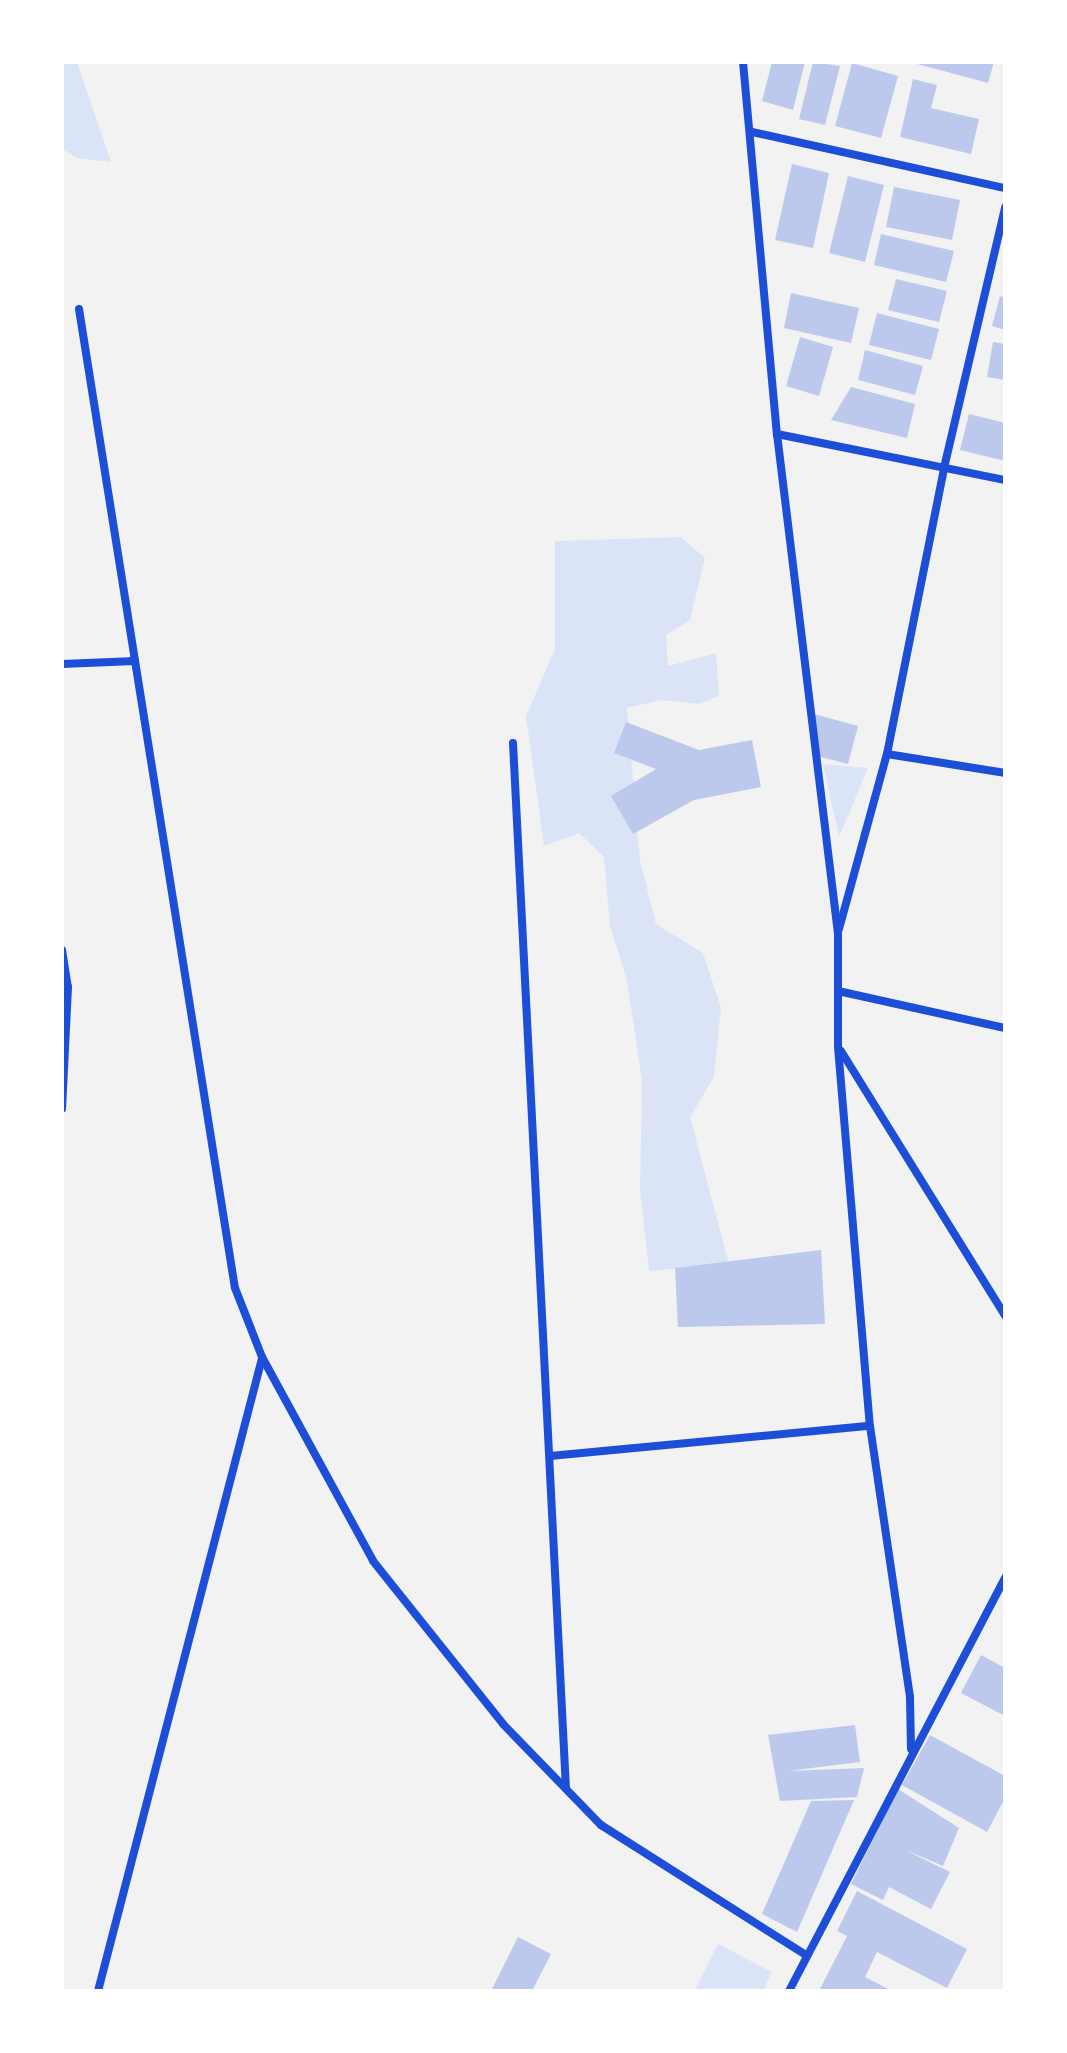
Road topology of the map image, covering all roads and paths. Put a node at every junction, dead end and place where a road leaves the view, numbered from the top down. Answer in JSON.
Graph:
{"nodes":[{"id":1,"x":743,"y":62,"type":"edge"},
{"id":2,"x":752,"y":132,"type":"junction"},
{"id":3,"x":1005,"y":188,"type":"edge"},
{"id":4,"x":1005,"y":207,"type":"edge"},
{"id":5,"x":79,"y":309,"type":"dead end"},
{"id":6,"x":777,"y":434,"type":"junction"},
{"id":7,"x":944,"y":468,"type":"junction"},
{"id":8,"x":1005,"y":480,"type":"edge"},
{"id":9,"x":135,"y":661,"type":"junction"},
{"id":10,"x":62,"y":664,"type":"edge"},
{"id":11,"x":513,"y":743,"type":"dead end"},
{"id":12,"x":887,"y":754,"type":"junction"},
{"id":13,"x":1005,"y":773,"type":"edge"},
{"id":14,"x":838,"y":934,"type":"junction"},
{"id":15,"x":62,"y":950,"type":"edge"},
{"id":16,"x":838,"y":991,"type":"junction"},
{"id":17,"x":1005,"y":1028,"type":"edge"},
{"id":18,"x":838,"y":1047,"type":"junction"},
{"id":19,"x":62,"y":1109,"type":"edge"},
{"id":20,"x":1005,"y":1316,"type":"edge"},
{"id":21,"x":262,"y":1357,"type":"junction"},
{"id":22,"x":870,"y":1426,"type":"junction"},
{"id":23,"x":550,"y":1456,"type":"junction"},
{"id":24,"x":1005,"y":1578,"type":"edge"},
{"id":25,"x":911,"y":1749,"type":"junction"},
{"id":26,"x":566,"y":1789,"type":"junction"},
{"id":27,"x":806,"y":1955,"type":"junction"},
{"id":28,"x":98,"y":1991,"type":"edge"},
{"id":29,"x":789,"y":1991,"type":"edge"}],
"edges":[{"from":1,"to":2,"type":"street"},
{"from":2,"to":3,"type":"street"},
{"from":2,"to":6,"type":"street"},
{"from":4,"to":7,"type":"street"},
{"from":5,"to":9,"type":"street"},
{"from":6,"to":7,"type":"street"},
{"from":6,"to":14,"type":"street"},
{"from":7,"to":8,"type":"street"},
{"from":7,"to":12,"type":"street"},
{"from":9,"to":10,"type":"street"},
{"from":9,"to":21,"type":"street"},
{"from":11,"to":23,"type":"street"},
{"from":12,"to":13,"type":"street"},
{"from":12,"to":14,"type":"street"},
{"from":14,"to":16,"type":"street"},
{"from":15,"to":19,"type":"street"},
{"from":16,"to":17,"type":"street"},
{"from":16,"to":18,"type":"street"},
{"from":18,"to":20,"type":"street"},
{"from":18,"to":22,"type":"street"},
{"from":21,"to":26,"type":"street"},
{"from":21,"to":28,"type":"street"},
{"from":22,"to":23,"type":"street"},
{"from":22,"to":25,"type":"street"},
{"from":23,"to":26,"type":"street"},
{"from":24,"to":25,"type":"street"},
{"from":25,"to":27,"type":"street"},
{"from":26,"to":27,"type":"street"},
{"from":27,"to":29,"type":"street"}]}
